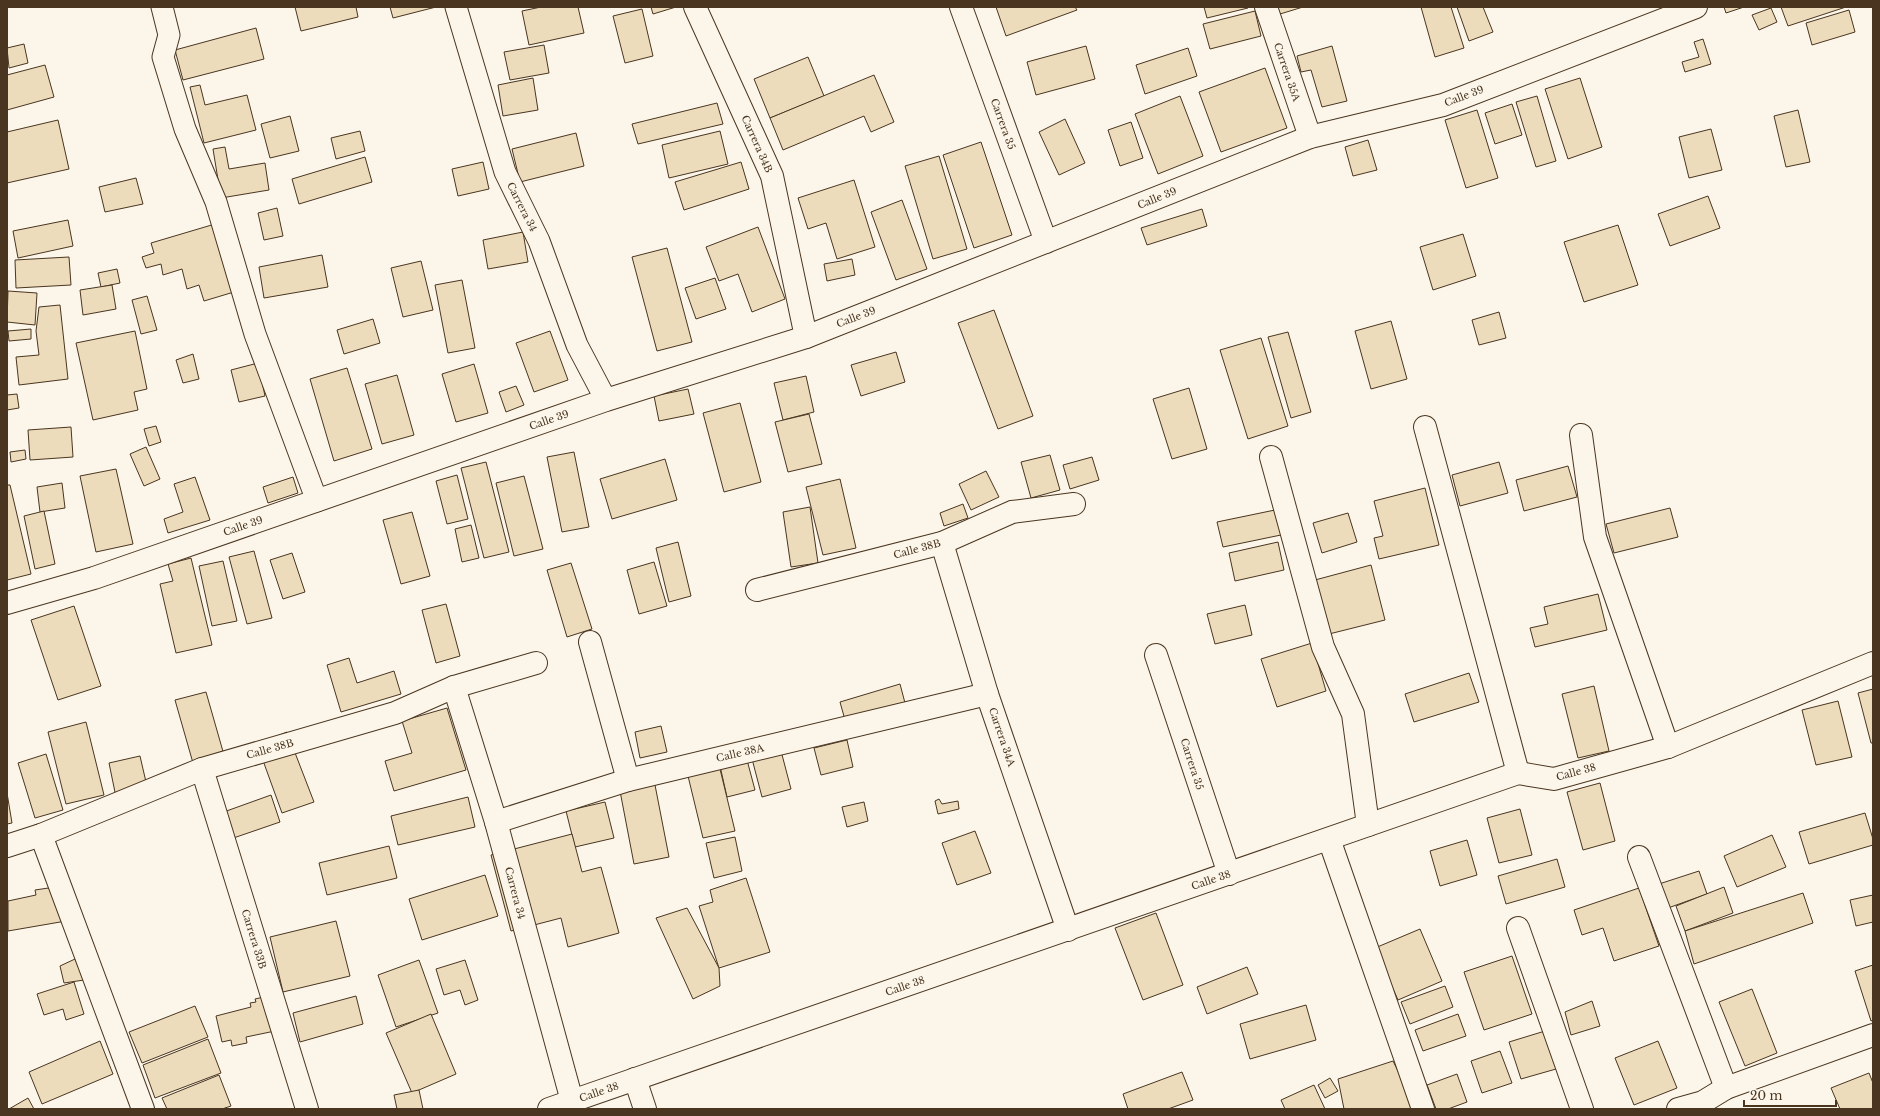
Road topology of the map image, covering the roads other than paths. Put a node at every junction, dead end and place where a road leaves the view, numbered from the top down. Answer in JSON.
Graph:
{"nodes":[{"id":1,"x":162,"y":7,"type":"edge"},
{"id":2,"x":456,"y":7,"type":"edge"},
{"id":3,"x":695,"y":7,"type":"edge"},
{"id":4,"x":961,"y":7,"type":"edge"},
{"id":5,"x":1266,"y":7,"type":"edge"},
{"id":6,"x":1696,"y":7,"type":"edge"},
{"id":7,"x":1310,"y":137,"type":"junction"},
{"id":8,"x":1046,"y":242,"type":"junction"},
{"id":9,"x":806,"y":336,"type":"junction"},
{"id":10,"x":606,"y":400,"type":"junction"},
{"id":11,"x":1425,"y":428,"type":"dead end"},
{"id":12,"x":1581,"y":435,"type":"dead end"},
{"id":13,"x":1271,"y":457,"type":"dead end"},
{"id":14,"x":316,"y":501,"type":"junction"},
{"id":15,"x":1074,"y":504,"type":"dead end"},
{"id":16,"x":942,"y":543,"type":"junction"},
{"id":17,"x":757,"y":590,"type":"dead end"},
{"id":18,"x":7,"y":603,"type":"edge"},
{"id":19,"x":590,"y":642,"type":"dead end"},
{"id":20,"x":1156,"y":655,"type":"dead end"},
{"id":21,"x":536,"y":663,"type":"dead end"},
{"id":22,"x":1873,"y":663,"type":"edge"},
{"id":23,"x":454,"y":687,"type":"junction"},
{"id":24,"x":987,"y":694,"type":"junction"},
{"id":25,"x":1668,"y":747,"type":"junction"},
{"id":26,"x":202,"y":769,"type":"junction"},
{"id":27,"x":1518,"y":773,"type":"junction"},
{"id":28,"x":628,"y":780,"type":"junction"},
{"id":29,"x":496,"y":822,"type":"junction"},
{"id":30,"x":1368,"y":825,"type":"junction"},
{"id":31,"x":41,"y":835,"type":"junction"},
{"id":32,"x":1329,"y":839,"type":"junction"},
{"id":33,"x":7,"y":846,"type":"edge"},
{"id":34,"x":1640,"y":857,"type":"dead end"},
{"id":35,"x":1229,"y":874,"type":"junction"},
{"id":36,"x":1518,"y":928,"type":"dead end"},
{"id":37,"x":1068,"y":930,"type":"junction"},
{"id":38,"x":1873,"y":1035,"type":"edge"},
{"id":39,"x":635,"y":1079,"type":"junction"},
{"id":40,"x":1726,"y":1088,"type":"junction"},
{"id":41,"x":572,"y":1101,"type":"junction"},
{"id":42,"x":1704,"y":1106,"type":"edge"},
{"id":43,"x":143,"y":1109,"type":"edge"},
{"id":44,"x":307,"y":1109,"type":"edge"},
{"id":45,"x":549,"y":1109,"type":"edge"},
{"id":46,"x":645,"y":1109,"type":"edge"},
{"id":47,"x":1423,"y":1109,"type":"edge"},
{"id":48,"x":1582,"y":1109,"type":"edge"},
{"id":49,"x":1678,"y":1109,"type":"edge"}],
"edges":[{"from":1,"to":14,"type":"street"},
{"from":2,"to":10,"type":"street","name":"Carrera 34"},
{"from":3,"to":9,"type":"street","name":"Carrera 34B"},
{"from":4,"to":8,"type":"street","name":"Carrera 35"},
{"from":5,"to":7,"type":"street","name":"Carrera 35A"},
{"from":6,"to":7,"type":"street","name":"Calle 39"},
{"from":7,"to":8,"type":"street","name":"Calle 39"},
{"from":8,"to":9,"type":"street","name":"Calle 39"},
{"from":9,"to":10,"type":"street","name":"Calle 39"},
{"from":10,"to":14,"type":"street","name":"Calle 39"},
{"from":11,"to":27,"type":"street"},
{"from":12,"to":25,"type":"street"},
{"from":13,"to":30,"type":"street"},
{"from":14,"to":18,"type":"street","name":"Calle 39"},
{"from":15,"to":16,"type":"street","name":"Calle 38B"},
{"from":16,"to":17,"type":"street","name":"Calle 38B"},
{"from":16,"to":24,"type":"street","name":"Carrera 34A"},
{"from":19,"to":28,"type":"street"},
{"from":20,"to":35,"type":"street","name":"Carrera 35"},
{"from":21,"to":23,"type":"street","name":"Calle 38B"},
{"from":22,"to":25,"type":"street","name":"Calle 38"},
{"from":23,"to":26,"type":"street","name":"Calle 38B"},
{"from":23,"to":29,"type":"street","name":"Carrera 34"},
{"from":24,"to":28,"type":"street","name":"Calle 38A"},
{"from":24,"to":37,"type":"street","name":"Carrera 34A"},
{"from":25,"to":27,"type":"street","name":"Calle 38"},
{"from":26,"to":31,"type":"street","name":"Calle 38B"},
{"from":26,"to":44,"type":"street","name":"Carrera 33B"},
{"from":27,"to":30,"type":"street","name":"Calle 38"},
{"from":28,"to":29,"type":"street","name":"Calle 38A"},
{"from":29,"to":41,"type":"street","name":"Carrera 34"},
{"from":30,"to":32,"type":"street","name":"Calle 38"},
{"from":31,"to":33,"type":"street","name":"Calle 38B"},
{"from":31,"to":43,"type":"street"},
{"from":32,"to":35,"type":"street","name":"Calle 38"},
{"from":32,"to":47,"type":"street"},
{"from":34,"to":40,"type":"street"},
{"from":35,"to":37,"type":"street","name":"Calle 38"},
{"from":36,"to":48,"type":"street"},
{"from":37,"to":39,"type":"street","name":"Calle 38"},
{"from":38,"to":40,"type":"street"},
{"from":39,"to":41,"type":"street","name":"Calle 38"},
{"from":39,"to":46,"type":"street"},
{"from":40,"to":42,"type":"street"},
{"from":41,"to":45,"type":"street","name":"Calle 38"},
{"from":42,"to":49,"type":"street"}]}
